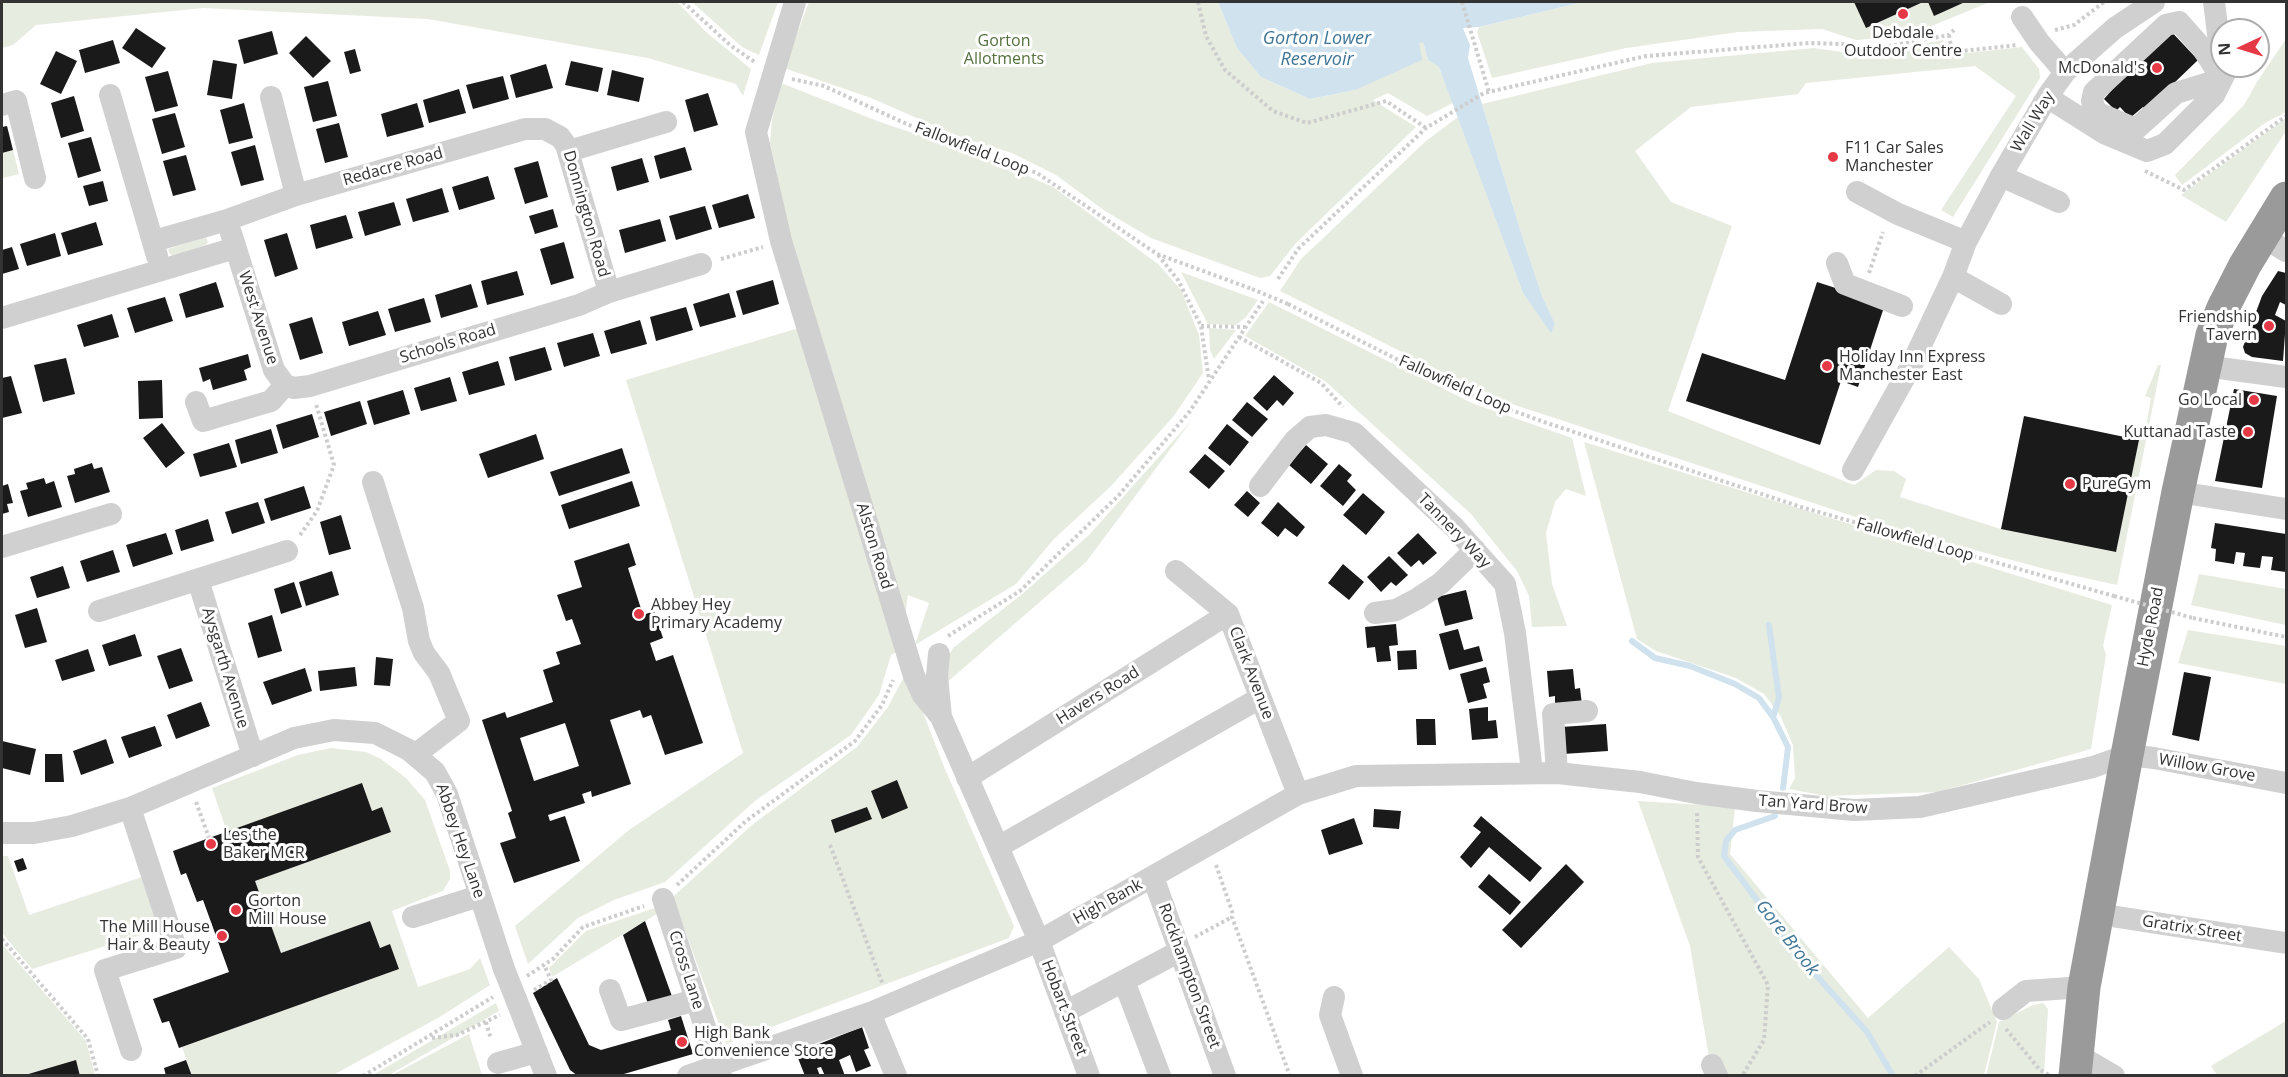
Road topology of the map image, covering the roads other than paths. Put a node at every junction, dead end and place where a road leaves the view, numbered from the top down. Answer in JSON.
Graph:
{"nodes":[{"id":1,"x":2154,"y":2,"type":"edge"},
{"id":2,"x":2214,"y":2,"type":"edge"},
{"id":3,"x":793,"y":7,"type":"edge"},
{"id":4,"x":2022,"y":17,"type":"dead end"},
{"id":5,"x":2217,"y":18,"type":"edge"},
{"id":6,"x":2065,"y":72,"type":"junction"},
{"id":7,"x":2225,"y":73,"type":"edge"},
{"id":8,"x":2222,"y":78,"type":"edge"},
{"id":9,"x":110,"y":95,"type":"dead end"},
{"id":10,"x":271,"y":97,"type":"dead end"},
{"id":11,"x":2047,"y":97,"type":"junction"},
{"id":12,"x":9,"y":103,"type":"edge"},
{"id":13,"x":666,"y":122,"type":"dead end"},
{"id":14,"x":564,"y":144,"type":"junction"},
{"id":15,"x":2001,"y":176,"type":"junction"},
{"id":16,"x":34,"y":178,"type":"dead end"},
{"id":17,"x":1857,"y":192,"type":"dead end"},
{"id":18,"x":296,"y":195,"type":"junction"},
{"id":19,"x":2286,"y":198,"type":"edge"},
{"id":20,"x":2059,"y":202,"type":"dead end"},
{"id":21,"x":226,"y":220,"type":"junction"},
{"id":22,"x":153,"y":241,"type":"junction"},
{"id":23,"x":1965,"y":242,"type":"junction"},
{"id":24,"x":2275,"y":244,"type":"edge"},
{"id":25,"x":235,"y":248,"type":"junction"},
{"id":26,"x":1837,"y":263,"type":"dead end"},
{"id":27,"x":702,"y":264,"type":"road end"},
{"id":28,"x":161,"y":269,"type":"junction"},
{"id":29,"x":1953,"y":277,"type":"junction"},
{"id":30,"x":609,"y":292,"type":"junction"},
{"id":31,"x":2001,"y":304,"type":"dead end"},
{"id":32,"x":1902,"y":306,"type":"dead end"},
{"id":33,"x":2,"y":318,"type":"edge"},
{"id":34,"x":2205,"y":366,"type":"junction"},
{"id":35,"x":2286,"y":377,"type":"edge"},
{"id":36,"x":285,"y":385,"type":"junction"},
{"id":37,"x":196,"y":402,"type":"dead end"},
{"id":38,"x":1853,"y":470,"type":"dead end"},
{"id":39,"x":373,"y":482,"type":"dead end"},
{"id":40,"x":1260,"y":486,"type":"dead end"},
{"id":41,"x":2178,"y":492,"type":"junction"},
{"id":42,"x":2286,"y":509,"type":"edge"},
{"id":43,"x":111,"y":514,"type":"dead end"},
{"id":44,"x":2,"y":547,"type":"edge"},
{"id":45,"x":1475,"y":550,"type":"junction"},
{"id":46,"x":287,"y":551,"type":"road end"},
{"id":47,"x":1176,"y":571,"type":"dead end"},
{"id":48,"x":198,"y":580,"type":"junction"},
{"id":49,"x":99,"y":611,"type":"dead end"},
{"id":50,"x":1228,"y":614,"type":"junction"},
{"id":51,"x":1375,"y":614,"type":"dead end"},
{"id":52,"x":939,"y":654,"type":"road end"},
{"id":53,"x":1260,"y":698,"type":"junction"},
{"id":54,"x":1587,"y":711,"type":"dead end"},
{"id":55,"x":941,"y":717,"type":"junction"},
{"id":56,"x":416,"y":754,"type":"junction"},
{"id":57,"x":2127,"y":755,"type":"junction"},
{"id":58,"x":253,"y":756,"type":"junction"},
{"id":59,"x":1532,"y":771,"type":"junction"},
{"id":60,"x":1557,"y":773,"type":"junction"},
{"id":61,"x":968,"y":778,"type":"junction"},
{"id":62,"x":2286,"y":783,"type":"edge"},
{"id":63,"x":1298,"y":794,"type":"junction"},
{"id":64,"x":130,"y":808,"type":"junction"},
{"id":65,"x":2,"y":833,"type":"edge"},
{"id":66,"x":998,"y":847,"type":"junction"},
{"id":67,"x":1153,"y":877,"type":"junction"},
{"id":68,"x":479,"y":896,"type":"junction"},
{"id":69,"x":663,"y":899,"type":"road end"},
{"id":70,"x":2098,"y":914,"type":"junction"},
{"id":71,"x":413,"y":917,"type":"dead end"},
{"id":72,"x":1039,"y":941,"type":"junction"},
{"id":73,"x":2286,"y":943,"type":"edge"},
{"id":74,"x":1180,"y":951,"type":"junction"},
{"id":75,"x":1124,"y":981,"type":"junction"},
{"id":76,"x":2085,"y":987,"type":"junction"},
{"id":77,"x":610,"y":990,"type":"dead end"},
{"id":78,"x":1334,"y":996,"type":"dead end"},
{"id":79,"x":696,"y":1000,"type":"junction"},
{"id":80,"x":881,"y":1009,"type":"junction"},
{"id":81,"x":1065,"y":1012,"type":"junction"},
{"id":82,"x":2000,"y":1019,"type":"road end"},
{"id":83,"x":131,"y":1050,"type":"dead end"},
{"id":84,"x":537,"y":1052,"type":"junction"},
{"id":85,"x":498,"y":1063,"type":"dead end"},
{"id":86,"x":2067,"y":1068,"type":"edge"},
{"id":87,"x":719,"y":1071,"type":"edge"},
{"id":88,"x":546,"y":1076,"type":"edge"},
{"id":89,"x":688,"y":1076,"type":"edge"},
{"id":90,"x":896,"y":1076,"type":"edge"},
{"id":91,"x":1089,"y":1076,"type":"edge"},
{"id":92,"x":1160,"y":1076,"type":"edge"},
{"id":93,"x":1225,"y":1076,"type":"edge"},
{"id":94,"x":1352,"y":1076,"type":"edge"},
{"id":95,"x":2114,"y":1076,"type":"edge"}],
"edges":[{"from":1,"to":6,"type":"street","name":"Wall Way"},
{"from":2,"to":5,"type":"street"},
{"from":3,"to":55,"type":"street","name":"Alston Road"},
{"from":4,"to":6,"type":"street"},
{"from":6,"to":11,"type":"street","name":"Wall Way"},
{"from":7,"to":7,"type":"street"},
{"from":8,"to":11,"type":"street"},
{"from":9,"to":22,"type":"street"},
{"from":10,"to":18,"type":"street"},
{"from":11,"to":15,"type":"street","name":"Wall Way"},
{"from":12,"to":16,"type":"street"},
{"from":13,"to":14,"type":"street"},
{"from":14,"to":18,"type":"street","name":"Redacre Road"},
{"from":14,"to":30,"type":"street","name":"Donnington Road"},
{"from":15,"to":20,"type":"street"},
{"from":15,"to":23,"type":"street","name":"Wall Way"},
{"from":17,"to":23,"type":"street"},
{"from":18,"to":21,"type":"street","name":"Redacre Road"},
{"from":19,"to":24,"type":"highway","name":"Hyde Road"},
{"from":21,"to":22,"type":"street","name":"Redacre Road"},
{"from":21,"to":25,"type":"street"},
{"from":22,"to":28,"type":"street"},
{"from":23,"to":29,"type":"street","name":"Wall Way"},
{"from":24,"to":34,"type":"highway","name":"Hyde Road"},
{"from":25,"to":28,"type":"street"},
{"from":25,"to":36,"type":"street","name":"West Avenue"},
{"from":26,"to":32,"type":"street"},
{"from":27,"to":30,"type":"street","name":"Schools Road"},
{"from":28,"to":33,"type":"street"},
{"from":29,"to":31,"type":"street"},
{"from":29,"to":38,"type":"street","name":"Wall Way"},
{"from":30,"to":36,"type":"street","name":"Schools Road"},
{"from":34,"to":35,"type":"street"},
{"from":34,"to":41,"type":"highway","name":"Hyde Road"},
{"from":36,"to":37,"type":"street"},
{"from":39,"to":56,"type":"street"},
{"from":40,"to":45,"type":"street","name":"Tannery Way"},
{"from":41,"to":42,"type":"street"},
{"from":41,"to":57,"type":"highway","name":"Hyde Road"},
{"from":43,"to":44,"type":"street"},
{"from":45,"to":51,"type":"street"},
{"from":45,"to":59,"type":"street","name":"Tannery Way"},
{"from":46,"to":48,"type":"street"},
{"from":47,"to":50,"type":"street","name":"Clark Avenue"},
{"from":48,"to":49,"type":"street"},
{"from":48,"to":58,"type":"street","name":"Aysgarth Avenue"},
{"from":50,"to":53,"type":"street","name":"Clark Avenue"},
{"from":50,"to":61,"type":"street","name":"Havers Road"},
{"from":52,"to":55,"type":"street"},
{"from":53,"to":63,"type":"street","name":"Clark Avenue"},
{"from":53,"to":66,"type":"street"},
{"from":54,"to":60,"type":"street"},
{"from":55,"to":61,"type":"street","name":"Alston Road"},
{"from":56,"to":58,"type":"street","name":"Abbey Hey Lane"},
{"from":56,"to":68,"type":"street","name":"Abbey Hey Lane"},
{"from":57,"to":60,"type":"street","name":"Tan Yard Brow"},
{"from":57,"to":62,"type":"street","name":"Willow Grove"},
{"from":57,"to":70,"type":"highway","name":"Hyde Road"},
{"from":58,"to":64,"type":"street","name":"Abbey Hey Lane"},
{"from":59,"to":60,"type":"street","name":"Tan Yard Brow"},
{"from":59,"to":63,"type":"street","name":"High Bank"},
{"from":61,"to":66,"type":"street","name":"Alston Road"},
{"from":63,"to":67,"type":"street","name":"High Bank"},
{"from":64,"to":65,"type":"street","name":"Abbey Hey Lane"},
{"from":64,"to":83,"type":"street"},
{"from":66,"to":72,"type":"street","name":"Alston Road"},
{"from":67,"to":72,"type":"street","name":"High Bank"},
{"from":67,"to":74,"type":"street","name":"Rockhampton Street"},
{"from":68,"to":71,"type":"street"},
{"from":68,"to":84,"type":"street","name":"Abbey Hey Lane","bridge":true},
{"from":69,"to":79,"type":"street","name":"Cross Lane"},
{"from":70,"to":73,"type":"street","name":"Gratrix Street"},
{"from":70,"to":76,"type":"highway","name":"Hyde Road"},
{"from":72,"to":80,"type":"street","name":"High Bank"},
{"from":72,"to":81,"type":"street","name":"Hobart Street"},
{"from":74,"to":75,"type":"street"},
{"from":74,"to":93,"type":"street","name":"Rockhampton Street"},
{"from":75,"to":81,"type":"street"},
{"from":75,"to":92,"type":"street"},
{"from":76,"to":82,"type":"street"},
{"from":76,"to":86,"type":"highway","name":"Hyde Road"},
{"from":77,"to":79,"type":"street"},
{"from":78,"to":94,"type":"street"},
{"from":79,"to":87,"type":"street","name":"Cross Lane"},
{"from":80,"to":87,"type":"street","name":"High Bank"},
{"from":80,"to":90,"type":"street"},
{"from":81,"to":91,"type":"street","name":"Hobart Street"},
{"from":84,"to":85,"type":"street"},
{"from":84,"to":88,"type":"street","name":"Abbey Hey Lane"},
{"from":86,"to":95,"type":"street"},
{"from":87,"to":89,"type":"street","name":"High Bank"}]}
